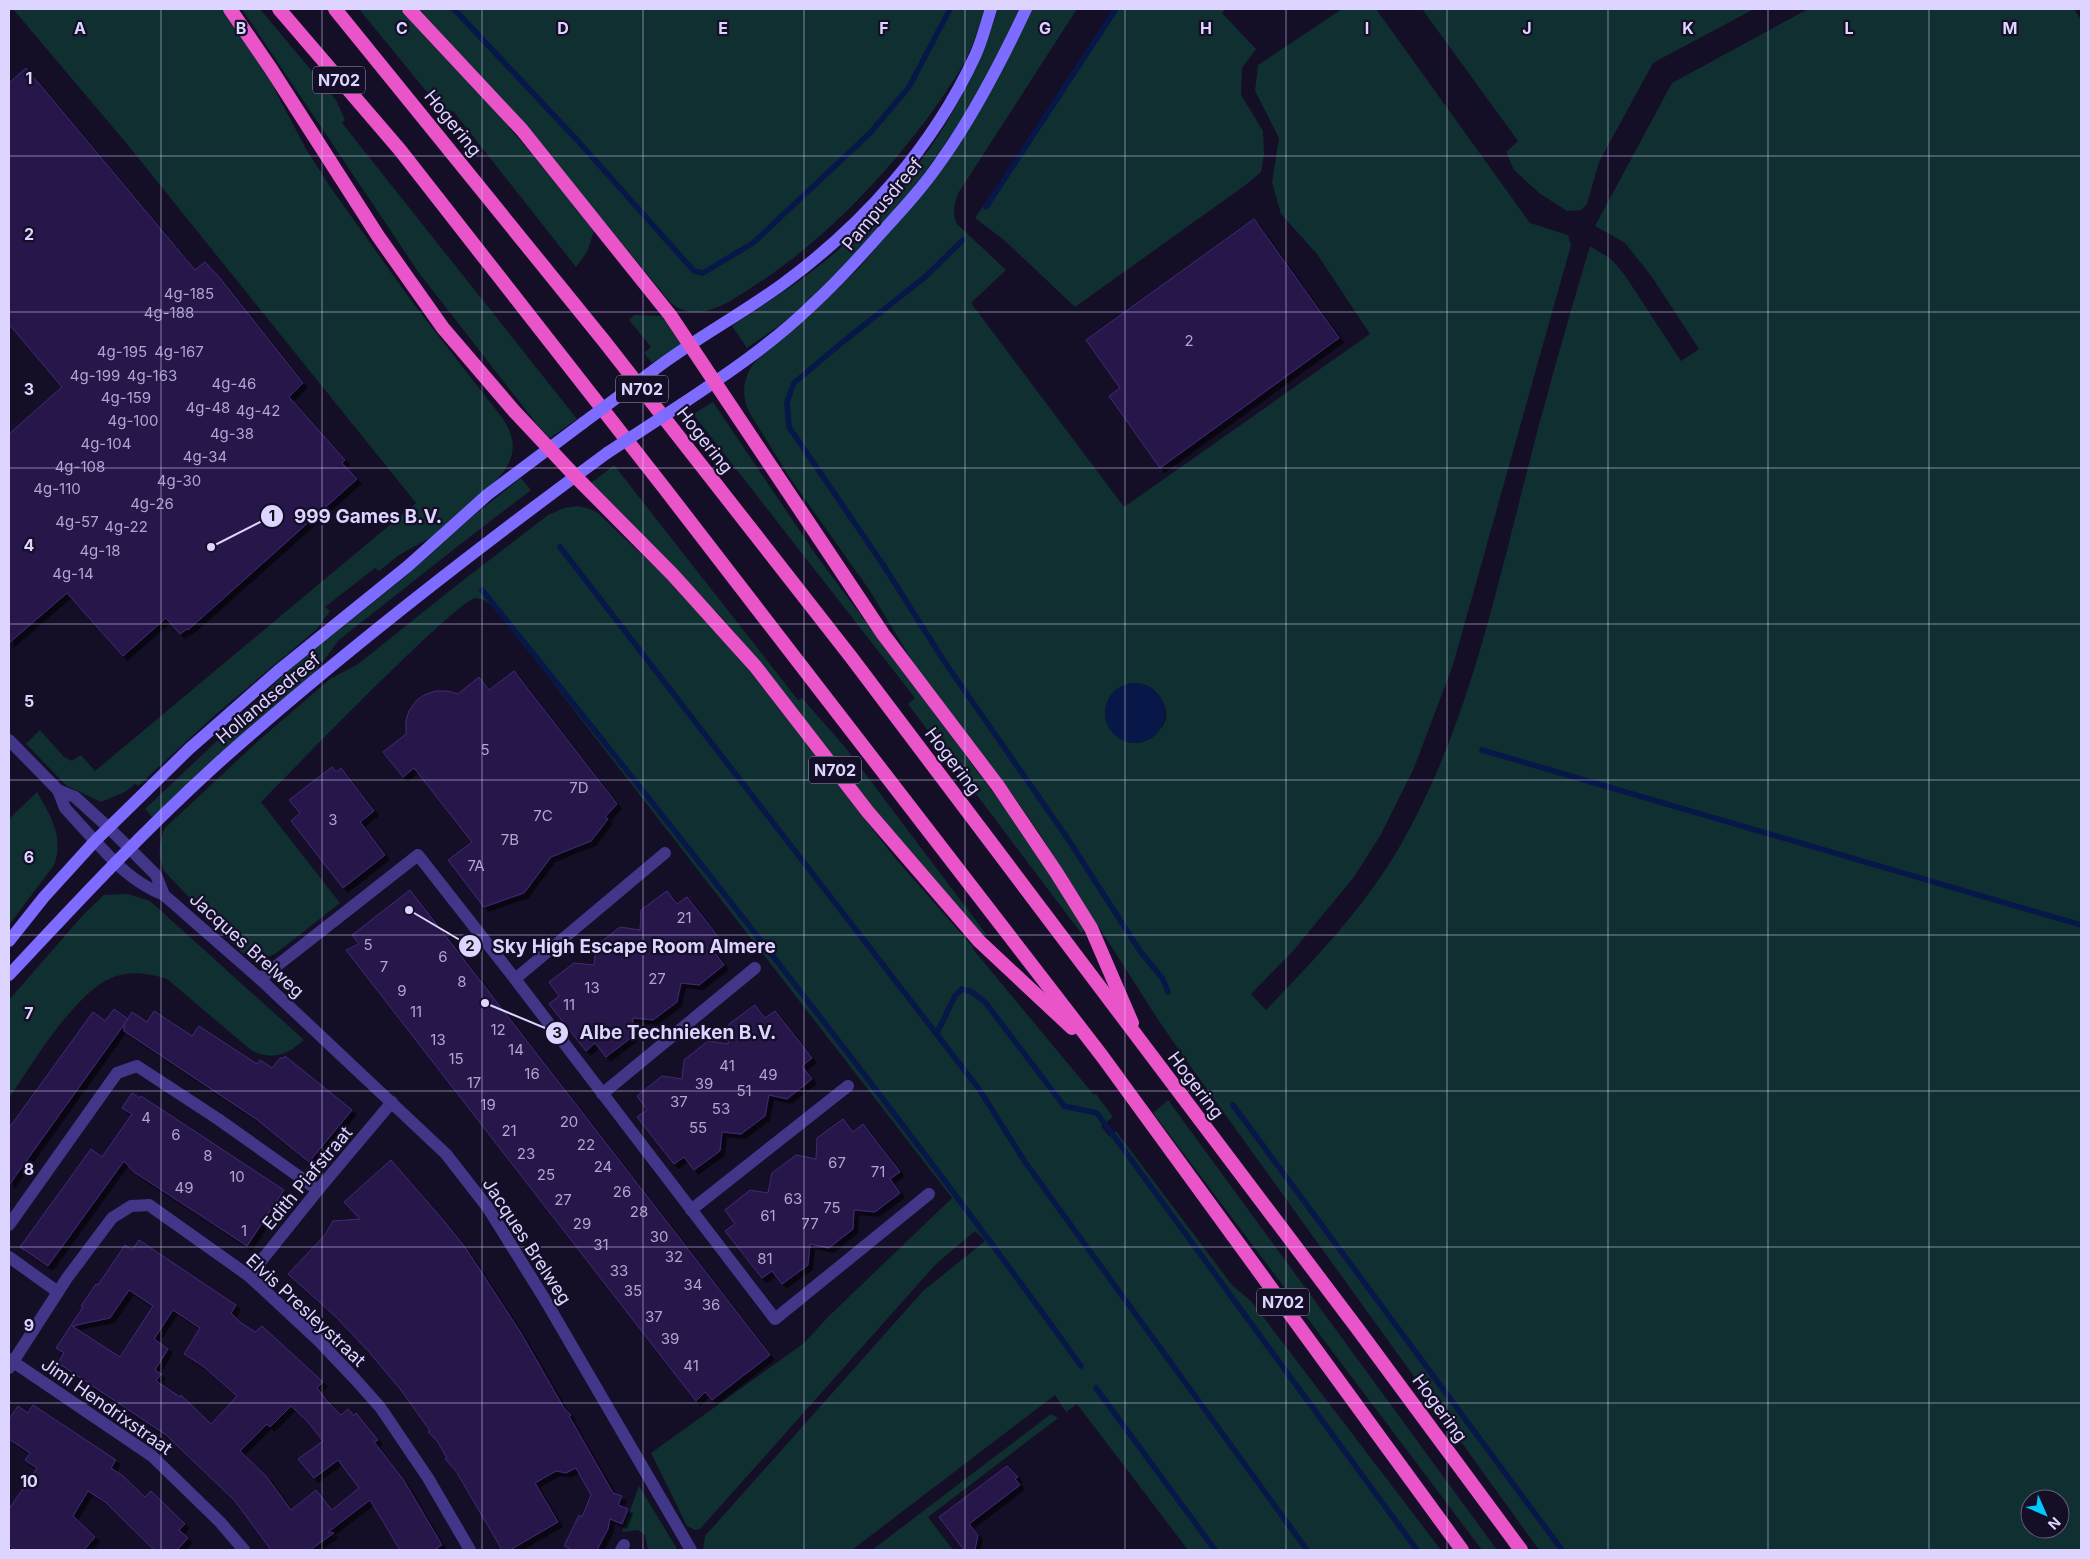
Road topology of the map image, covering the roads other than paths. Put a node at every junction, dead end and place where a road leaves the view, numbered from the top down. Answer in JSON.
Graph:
{"nodes":[{"id":1,"x":230,"y":9,"type":"edge"},
{"id":2,"x":279,"y":9,"type":"edge"},
{"id":3,"x":335,"y":9,"type":"edge"},
{"id":4,"x":409,"y":9,"type":"edge"},
{"id":5,"x":991,"y":9,"type":"edge"},
{"id":6,"x":1026,"y":9,"type":"edge"},
{"id":7,"x":689,"y":344,"type":"junction"},
{"id":8,"x":654,"y":370,"type":"joint"},
{"id":9,"x":715,"y":382,"type":"junction"},
{"id":10,"x":682,"y":404,"type":"joint"},
{"id":11,"x":548,"y":447,"type":"junction"},
{"id":12,"x":575,"y":476,"type":"junction"},
{"id":13,"x":9,"y":740,"type":"edge"},
{"id":14,"x":58,"y":790,"type":"junction"},
{"id":15,"x":109,"y":828,"type":"junction"},
{"id":16,"x":95,"y":841,"type":"junction"},
{"id":17,"x":128,"y":848,"type":"junction"},
{"id":18,"x":665,"y":853,"type":"dead end"},
{"id":19,"x":114,"y":862,"type":"junction"},
{"id":20,"x":164,"y":895,"type":"junction"},
{"id":21,"x":9,"y":941,"type":"edge"},
{"id":22,"x":755,"y":968,"type":"dead end"},
{"id":23,"x":9,"y":975,"type":"edge"},
{"id":24,"x":260,"y":979,"type":"junction"},
{"id":25,"x":515,"y":979,"type":"junction"},
{"id":26,"x":1142,"y":1045,"type":"junction"},
{"id":27,"x":1102,"y":1056,"type":"junction"},
{"id":28,"x":848,"y":1086,"type":"dead end"},
{"id":29,"x":602,"y":1094,"type":"junction"},
{"id":30,"x":392,"y":1102,"type":"junction"},
{"id":31,"x":318,"y":1190,"type":"junction"},
{"id":32,"x":929,"y":1194,"type":"dead end"},
{"id":33,"x":691,"y":1210,"type":"junction"},
{"id":34,"x":9,"y":1225,"type":"edge"},
{"id":35,"x":9,"y":1257,"type":"edge"},
{"id":36,"x":249,"y":1276,"type":"junction"},
{"id":37,"x":58,"y":1292,"type":"junction"},
{"id":38,"x":10,"y":1363,"type":"edge"},
{"id":39,"x":244,"y":1550,"type":"edge"},
{"id":40,"x":470,"y":1550,"type":"edge"},
{"id":41,"x":691,"y":1550,"type":"edge"},
{"id":42,"x":1462,"y":1550,"type":"edge"},
{"id":43,"x":1521,"y":1550,"type":"edge"}],
"edges":[{"from":1,"to":11,"type":"highway","number":"N702"},
{"from":2,"to":27,"type":"highway","number":"N702"},
{"from":3,"to":26,"type":"highway","name":"Hogering","number":"N702"},
{"from":4,"to":7,"type":"highway","number":"N702"},
{"from":5,"to":7,"type":"main road","name":"Pampusdreef"},
{"from":6,"to":9,"type":"main road","name":"Pampusdreef"},
{"from":7,"to":8,"type":"main road","name":"Pampusdreef"},
{"from":7,"to":9,"type":"highway","number":"N702"},
{"from":8,"to":11,"type":"main road","name":"Hollandsedreef","bridge":true},
{"from":9,"to":10,"type":"main road","name":"Pampusdreef"},
{"from":9,"to":26,"type":"highway","number":"N702"},
{"from":10,"to":12,"type":"main road","name":"Hollandsedreef","bridge":true},
{"from":11,"to":12,"type":"highway","number":"N702"},
{"from":11,"to":15,"type":"main road","name":"Hollandsedreef"},
{"from":12,"to":17,"type":"main road","name":"Hollandsedreef"},
{"from":12,"to":27,"type":"highway","number":"N702"},
{"from":13,"to":14,"type":"street"},
{"from":14,"to":15,"type":"street","name":"Jacques Brelweg"},
{"from":14,"to":16,"type":"street","name":"Jacques Brelweg"},
{"from":15,"to":16,"type":"main road","name":"Hollandsedreef"},
{"from":15,"to":17,"type":"street","name":"Jacques Brelweg"},
{"from":16,"to":19,"type":"street","name":"Jacques Brelweg"},
{"from":16,"to":21,"type":"main road","name":"Hollandsedreef"},
{"from":17,"to":19,"type":"main road","name":"Hollandsedreef"},
{"from":17,"to":20,"type":"street","name":"Jacques Brelweg"},
{"from":18,"to":25,"type":"street"},
{"from":19,"to":20,"type":"street","name":"Jacques Brelweg"},
{"from":19,"to":23,"type":"main road","name":"Hollandsedreef"},
{"from":20,"to":24,"type":"street","name":"Jacques Brelweg"},
{"from":22,"to":29,"type":"street"},
{"from":24,"to":25,"type":"street"},
{"from":24,"to":30,"type":"street","name":"Jacques Brelweg"},
{"from":25,"to":29,"type":"street"},
{"from":26,"to":43,"type":"highway","name":"Hogering","number":"N702"},
{"from":27,"to":42,"type":"highway","number":"N702"},
{"from":28,"to":33,"type":"street"},
{"from":29,"to":33,"type":"street"},
{"from":30,"to":31,"type":"street","name":"Edith Piafstraat"},
{"from":30,"to":41,"type":"street","name":"Jacques Brelweg"},
{"from":31,"to":34,"type":"street"},
{"from":31,"to":36,"type":"street","name":"Edith Piafstraat"},
{"from":32,"to":33,"type":"street"},
{"from":35,"to":37,"type":"street"},
{"from":36,"to":37,"type":"street","name":"Elvis Presleystraat"},
{"from":36,"to":40,"type":"street","name":"Elvis Presleystraat"},
{"from":37,"to":38,"type":"street","name":"Elvis Presleystraat"},
{"from":38,"to":39,"type":"street","name":"Jimi Hendrixstraat"}]}
